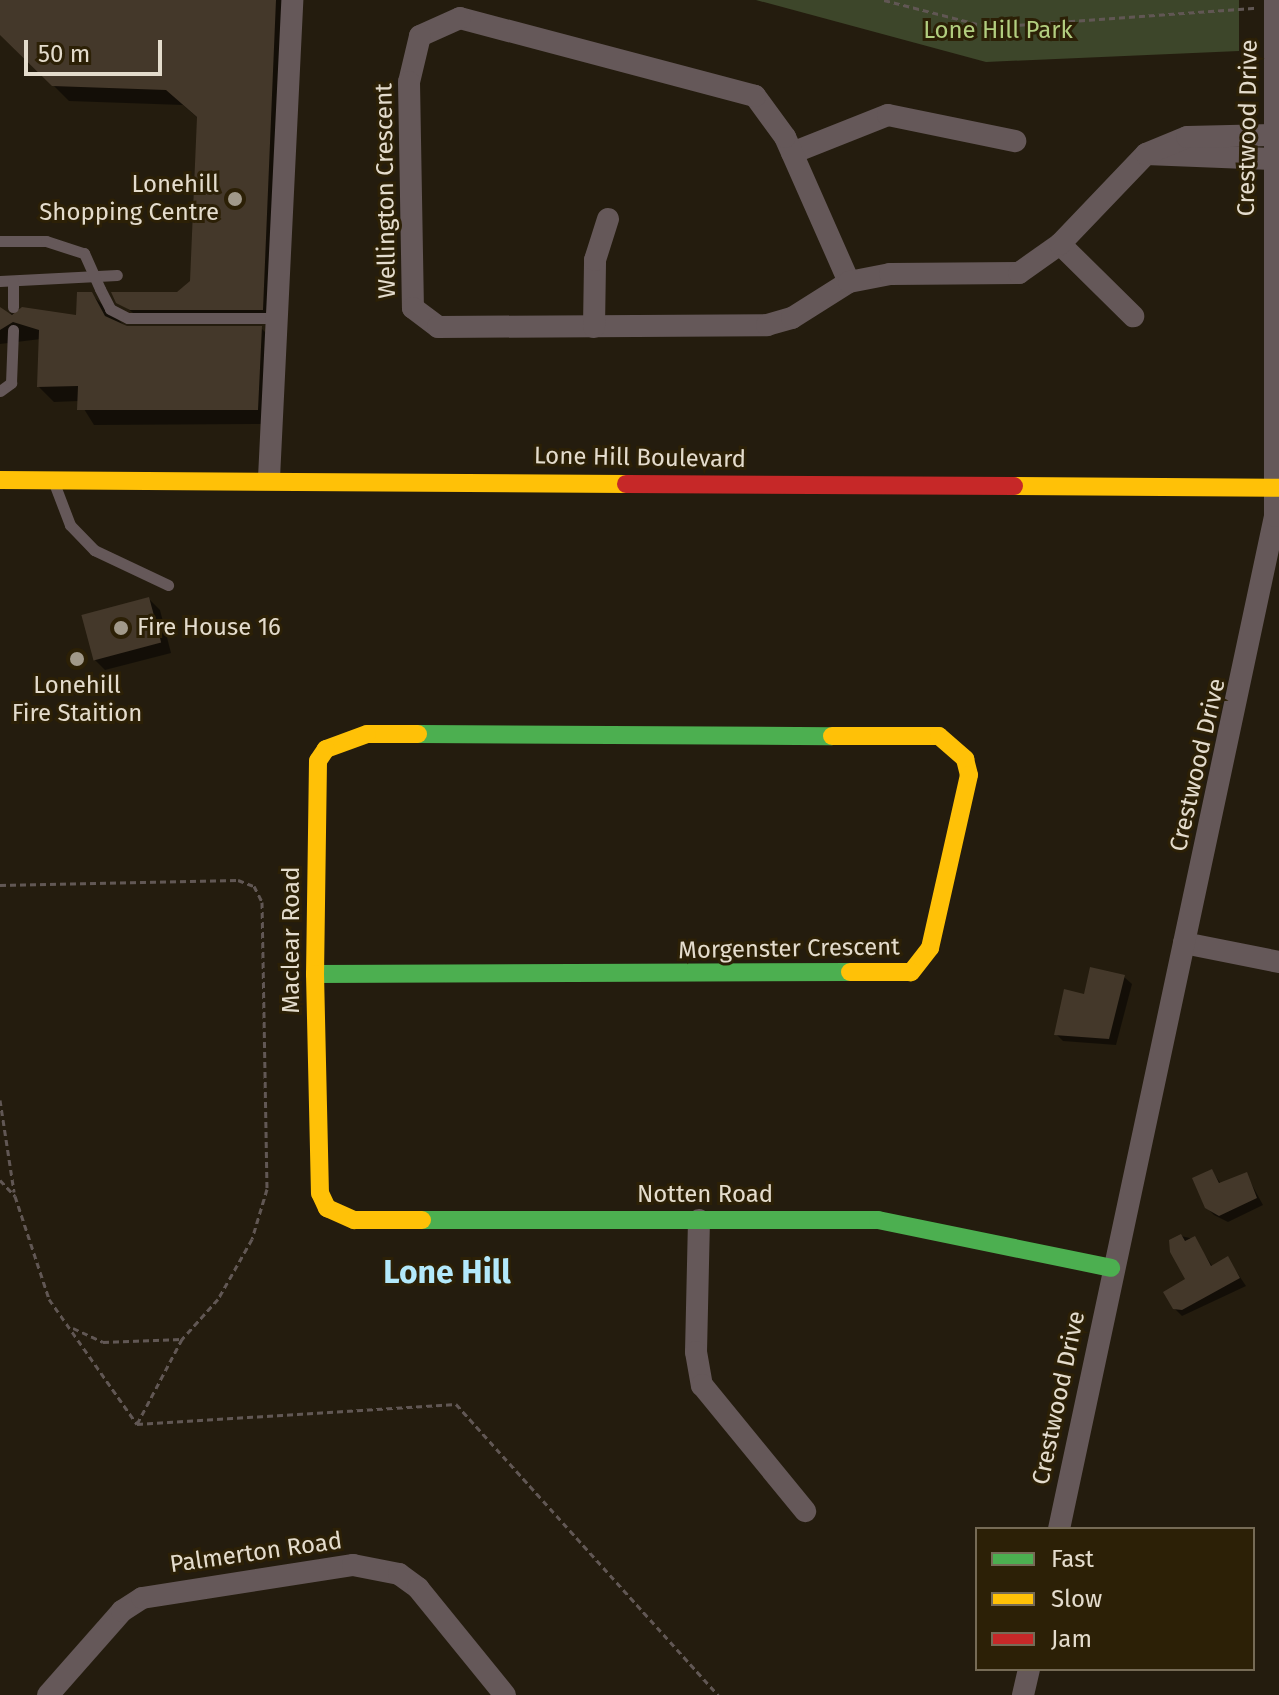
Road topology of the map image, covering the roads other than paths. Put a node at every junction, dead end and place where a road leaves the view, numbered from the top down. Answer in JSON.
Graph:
{"nodes":[{"id":1,"x":292,"y":0,"type":"edge"},
{"id":2,"x":1275,"y":3,"type":"edge"},
{"id":3,"x":1273,"y":135,"type":"junction"},
{"id":4,"x":1015,"y":141,"type":"dead end"},
{"id":5,"x":792,"y":153,"type":"junction"},
{"id":6,"x":1146,"y":154,"type":"junction"},
{"id":7,"x":1273,"y":159,"type":"junction"},
{"id":8,"x":608,"y":219,"type":"dead end"},
{"id":9,"x":0,"y":241,"type":"edge"},
{"id":10,"x":1060,"y":244,"type":"junction"},
{"id":11,"x":117,"y":275,"type":"dead end"},
{"id":12,"x":6,"y":281,"type":"edge"},
{"id":13,"x":849,"y":282,"type":"junction"},
{"id":14,"x":13,"y":307,"type":"dead end"},
{"id":15,"x":1133,"y":316,"type":"dead end"},
{"id":16,"x":279,"y":318,"type":"junction"},
{"id":17,"x":594,"y":327,"type":"junction"},
{"id":18,"x":8,"y":336,"type":"edge"},
{"id":19,"x":0,"y":391,"type":"edge"},
{"id":20,"x":52,"y":478,"type":"junction"},
{"id":21,"x":269,"y":478,"type":"junction"},
{"id":22,"x":0,"y":480,"type":"edge"},
{"id":23,"x":1278,"y":488,"type":"edge"},
{"id":24,"x":168,"y":585,"type":"dead end"},
{"id":25,"x":367,"y":734,"type":"joint"},
{"id":26,"x":1184,"y":943,"type":"junction"},
{"id":27,"x":1279,"y":962,"type":"edge"},
{"id":28,"x":315,"y":974,"type":"junction"},
{"id":29,"x":318,"y":1179,"type":"joint"},
{"id":30,"x":699,"y":1220,"type":"junction"},
{"id":31,"x":1111,"y":1268,"type":"junction"},
{"id":32,"x":805,"y":1511,"type":"dead end"},
{"id":33,"x":1059,"y":1527,"type":"edge"},
{"id":34,"x":1029,"y":1671,"type":"edge"},
{"id":35,"x":48,"y":1695,"type":"edge"},
{"id":36,"x":505,"y":1695,"type":"edge"},
{"id":37,"x":1023,"y":1695,"type":"edge"}],
"edges":[{"from":1,"to":16,"type":"street"},
{"from":2,"to":3,"type":"street","name":"Crestwood Drive"},
{"from":3,"to":6,"type":"street","name":"Wellington Crescent"},
{"from":3,"to":7,"type":"street","name":"Crestwood Drive"},
{"from":4,"to":5,"type":"street"},
{"from":5,"to":13,"type":"street","name":"Wellington Crescent"},
{"from":5,"to":17,"type":"street","name":"Wellington Crescent"},
{"from":6,"to":7,"type":"street"},
{"from":6,"to":10,"type":"street","name":"Wellington Crescent"},
{"from":7,"to":23,"type":"street","name":"Crestwood Drive"},
{"from":8,"to":17,"type":"street"},
{"from":9,"to":16,"type":"lane","bridge":true},
{"from":10,"to":13,"type":"street","name":"Wellington Crescent"},
{"from":10,"to":15,"type":"street"},
{"from":11,"to":12,"type":"lane"},
{"from":12,"to":14,"type":"lane"},
{"from":13,"to":17,"type":"street","name":"Wellington Crescent"},
{"from":16,"to":21,"type":"street"},
{"from":18,"to":19,"type":"lane"},
{"from":20,"to":21,"type":"street","name":"Lone Hill Boulevard"},
{"from":20,"to":22,"type":"street","name":"Lone Hill Boulevard"},
{"from":20,"to":24,"type":"lane"},
{"from":21,"to":23,"type":"street","name":"Lone Hill Boulevard"},
{"from":23,"to":26,"type":"street","name":"Crestwood Drive"},
{"from":25,"to":28,"type":"street","name":"Maclear Road"},
{"from":25,"to":28,"type":"street","name":"Morgenster Crescent"},
{"from":26,"to":27,"type":"street"},
{"from":26,"to":31,"type":"street","name":"Crestwood Drive"},
{"from":28,"to":29,"type":"street","name":"Maclear Road"},
{"from":29,"to":30,"type":"street","name":"Notten Road"},
{"from":30,"to":31,"type":"street","name":"Notten Road"},
{"from":30,"to":32,"type":"street"},
{"from":31,"to":33,"type":"street","name":"Crestwood Drive"},
{"from":34,"to":37,"type":"street"},
{"from":35,"to":36,"type":"street","name":"Palmerton Road"}]}
